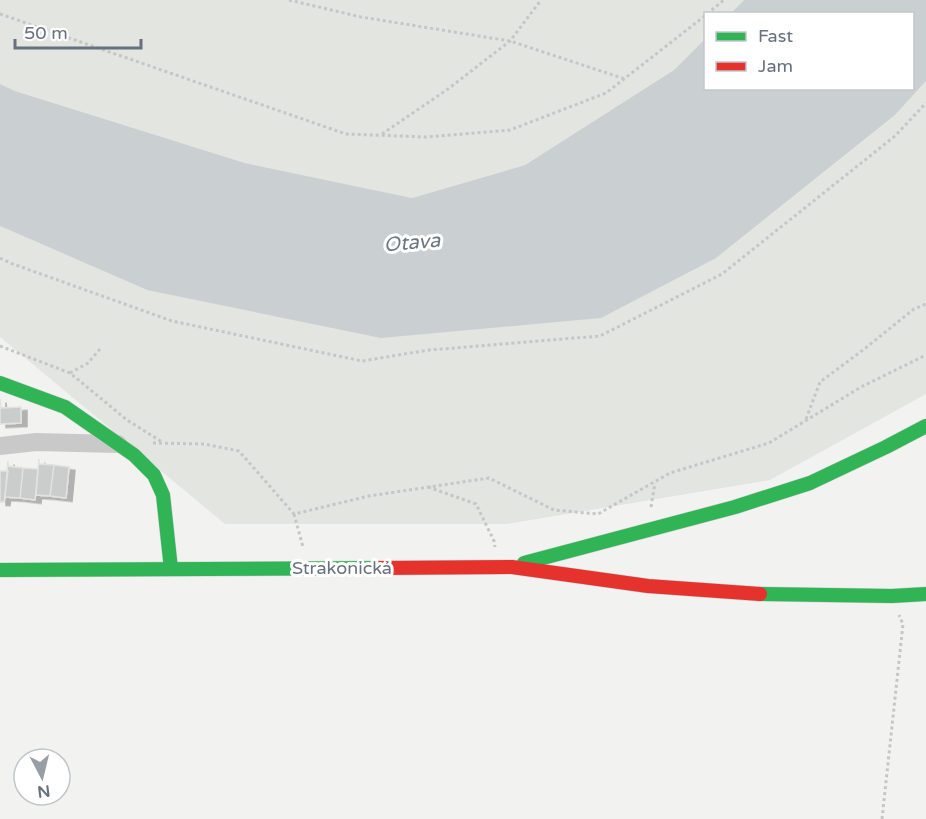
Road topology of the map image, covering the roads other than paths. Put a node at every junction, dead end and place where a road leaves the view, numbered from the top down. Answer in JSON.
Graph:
{"nodes":[{"id":1,"x":0,"y":383,"type":"edge"},
{"id":2,"x":926,"y":426,"type":"edge"},
{"id":3,"x":118,"y":444,"type":"junction"},
{"id":4,"x":0,"y":446,"type":"edge"},
{"id":5,"x":512,"y":567,"type":"junction"},
{"id":6,"x":171,"y":569,"type":"junction"},
{"id":7,"x":0,"y":570,"type":"edge"},
{"id":8,"x":926,"y":594,"type":"edge"}],
"edges":[{"from":1,"to":3,"type":"main road"},
{"from":2,"to":5,"type":"main road"},
{"from":3,"to":4,"type":"street"},
{"from":3,"to":6,"type":"main road"},
{"from":5,"to":6,"type":"main road","name":"Strakonická"},
{"from":5,"to":8,"type":"main road"},
{"from":6,"to":7,"type":"main road","name":"Strakonická"}]}
